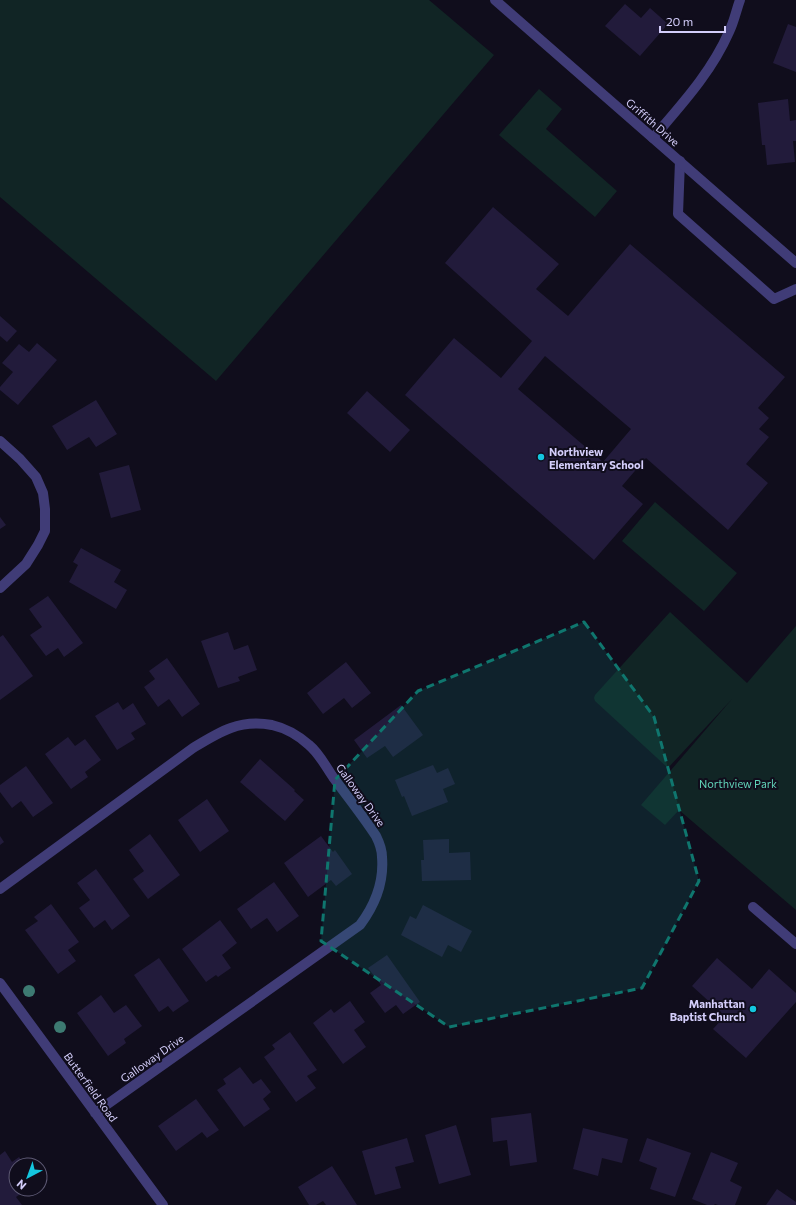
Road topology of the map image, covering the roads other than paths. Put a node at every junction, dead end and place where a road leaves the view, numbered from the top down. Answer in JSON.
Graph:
{"nodes":[{"id":1,"x":495,"y":0,"type":"edge"},
{"id":2,"x":740,"y":0,"type":"edge"},
{"id":3,"x":653,"y":138,"type":"junction"},
{"id":4,"x":680,"y":161,"type":"junction"},
{"id":5,"x":796,"y":263,"type":"edge"},
{"id":6,"x":796,"y":289,"type":"edge"},
{"id":7,"x":0,"y":441,"type":"edge"},
{"id":8,"x":0,"y":588,"type":"edge"},
{"id":9,"x":0,"y":889,"type":"edge"},
{"id":10,"x":753,"y":908,"type":"dead end"},
{"id":11,"x":796,"y":944,"type":"edge"},
{"id":12,"x":0,"y":983,"type":"edge"},
{"id":13,"x":95,"y":1113,"type":"junction"},
{"id":14,"x":163,"y":1205,"type":"edge"}],
"edges":[{"from":1,"to":3,"type":"street","name":"Griffith Drive"},
{"from":2,"to":3,"type":"street"},
{"from":3,"to":4,"type":"street","name":"Griffith Drive"},
{"from":4,"to":5,"type":"street","name":"Griffith Drive"},
{"from":4,"to":6,"type":"street"},
{"from":7,"to":8,"type":"street"},
{"from":9,"to":13,"type":"street","name":"Galloway Drive"},
{"from":10,"to":11,"type":"street"},
{"from":12,"to":13,"type":"street","name":"Butterfield Road"},
{"from":13,"to":14,"type":"street","name":"Butterfield Road"}]}
